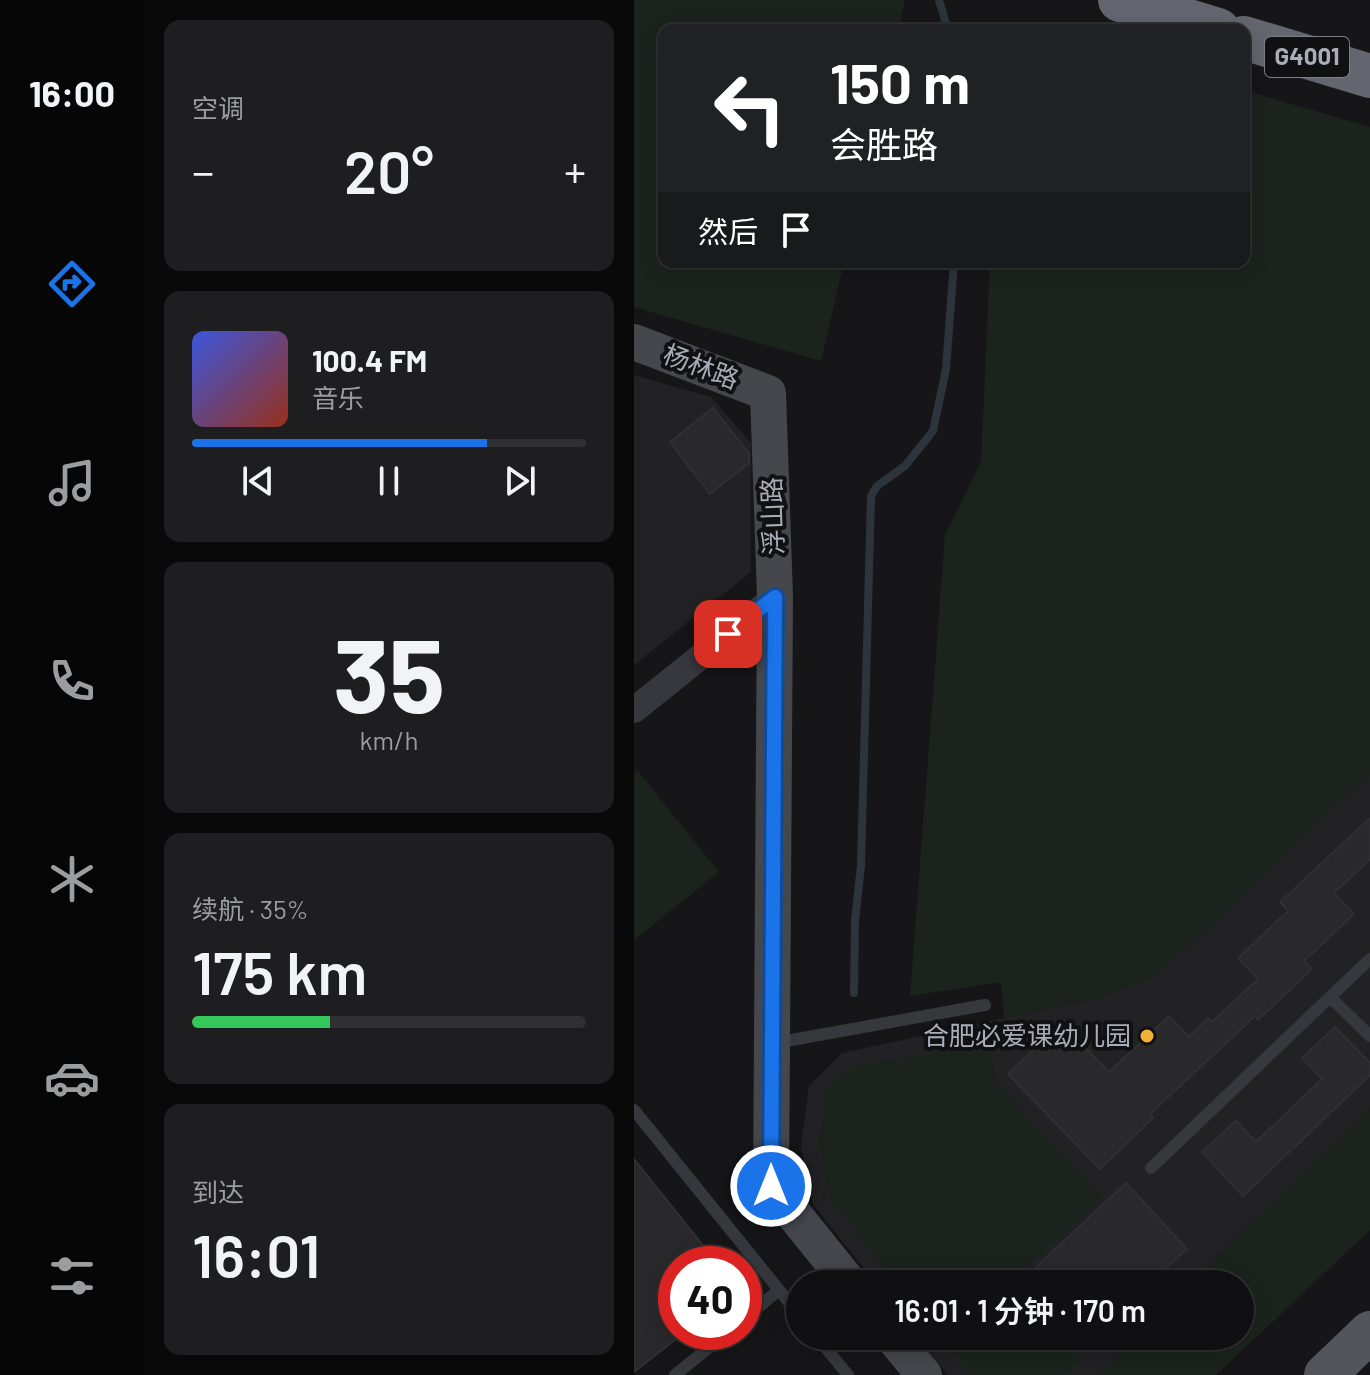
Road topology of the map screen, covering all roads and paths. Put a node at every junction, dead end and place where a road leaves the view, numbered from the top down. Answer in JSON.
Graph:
{"nodes":[{"id":1,"x":1120,"y":0,"type":"edge"},
{"id":2,"x":1198,"y":24,"type":"edge"},
{"id":3,"x":1250,"y":40,"type":"edge"},
{"id":4,"x":1370,"y":76,"type":"edge"},
{"id":5,"x":634,"y":342,"type":"edge"},
{"id":6,"x":768,"y":393,"type":"joint"},
{"id":7,"x":775,"y":597,"type":"junction"},
{"id":8,"x":634,"y":710,"type":"edge"},
{"id":9,"x":1370,"y":959,"type":"edge"},
{"id":10,"x":1330,"y":997,"type":"junction"},
{"id":11,"x":985,"y":1005,"type":"dead end"},
{"id":12,"x":1370,"y":1036,"type":"edge"},
{"id":13,"x":772,"y":1044,"type":"junction"},
{"id":14,"x":634,"y":1110,"type":"edge"},
{"id":15,"x":1151,"y":1168,"type":"dead end"},
{"id":16,"x":839,"y":1270,"type":"edge"},
{"id":17,"x":779,"y":1290,"type":"junction"},
{"id":18,"x":786,"y":1299,"type":"edge"},
{"id":19,"x":762,"y":1304,"type":"edge"},
{"id":20,"x":1370,"y":1332,"type":"edge"},
{"id":21,"x":706,"y":1350,"type":"edge"},
{"id":22,"x":827,"y":1350,"type":"edge"},
{"id":23,"x":903,"y":1350,"type":"edge"},
{"id":24,"x":675,"y":1375,"type":"edge"},
{"id":25,"x":848,"y":1375,"type":"edge"},
{"id":26,"x":924,"y":1375,"type":"edge"},
{"id":27,"x":1325,"y":1375,"type":"edge"}],
"edges":[{"from":1,"to":2,"type":"highway"},
{"from":3,"to":4,"type":"highway","number":"G4001"},
{"from":5,"to":6,"type":"street","name":"杨林路"},
{"from":6,"to":7,"type":"street","name":"浮山路"},
{"from":7,"to":8,"type":"street"},
{"from":7,"to":13,"type":"street","name":"浮山路"},
{"from":9,"to":10,"type":"lane"},
{"from":10,"to":12,"type":"lane"},
{"from":10,"to":15,"type":"lane"},
{"from":11,"to":13,"type":"lane"},
{"from":13,"to":16,"type":"street","name":"浮山路"},
{"from":14,"to":17,"type":"lane"},
{"from":17,"to":18,"type":"lane"},
{"from":17,"to":19,"type":"lane"},
{"from":20,"to":27,"type":"main road"},
{"from":21,"to":24,"type":"lane"},
{"from":22,"to":25,"type":"lane"},
{"from":23,"to":26,"type":"street"}]}
